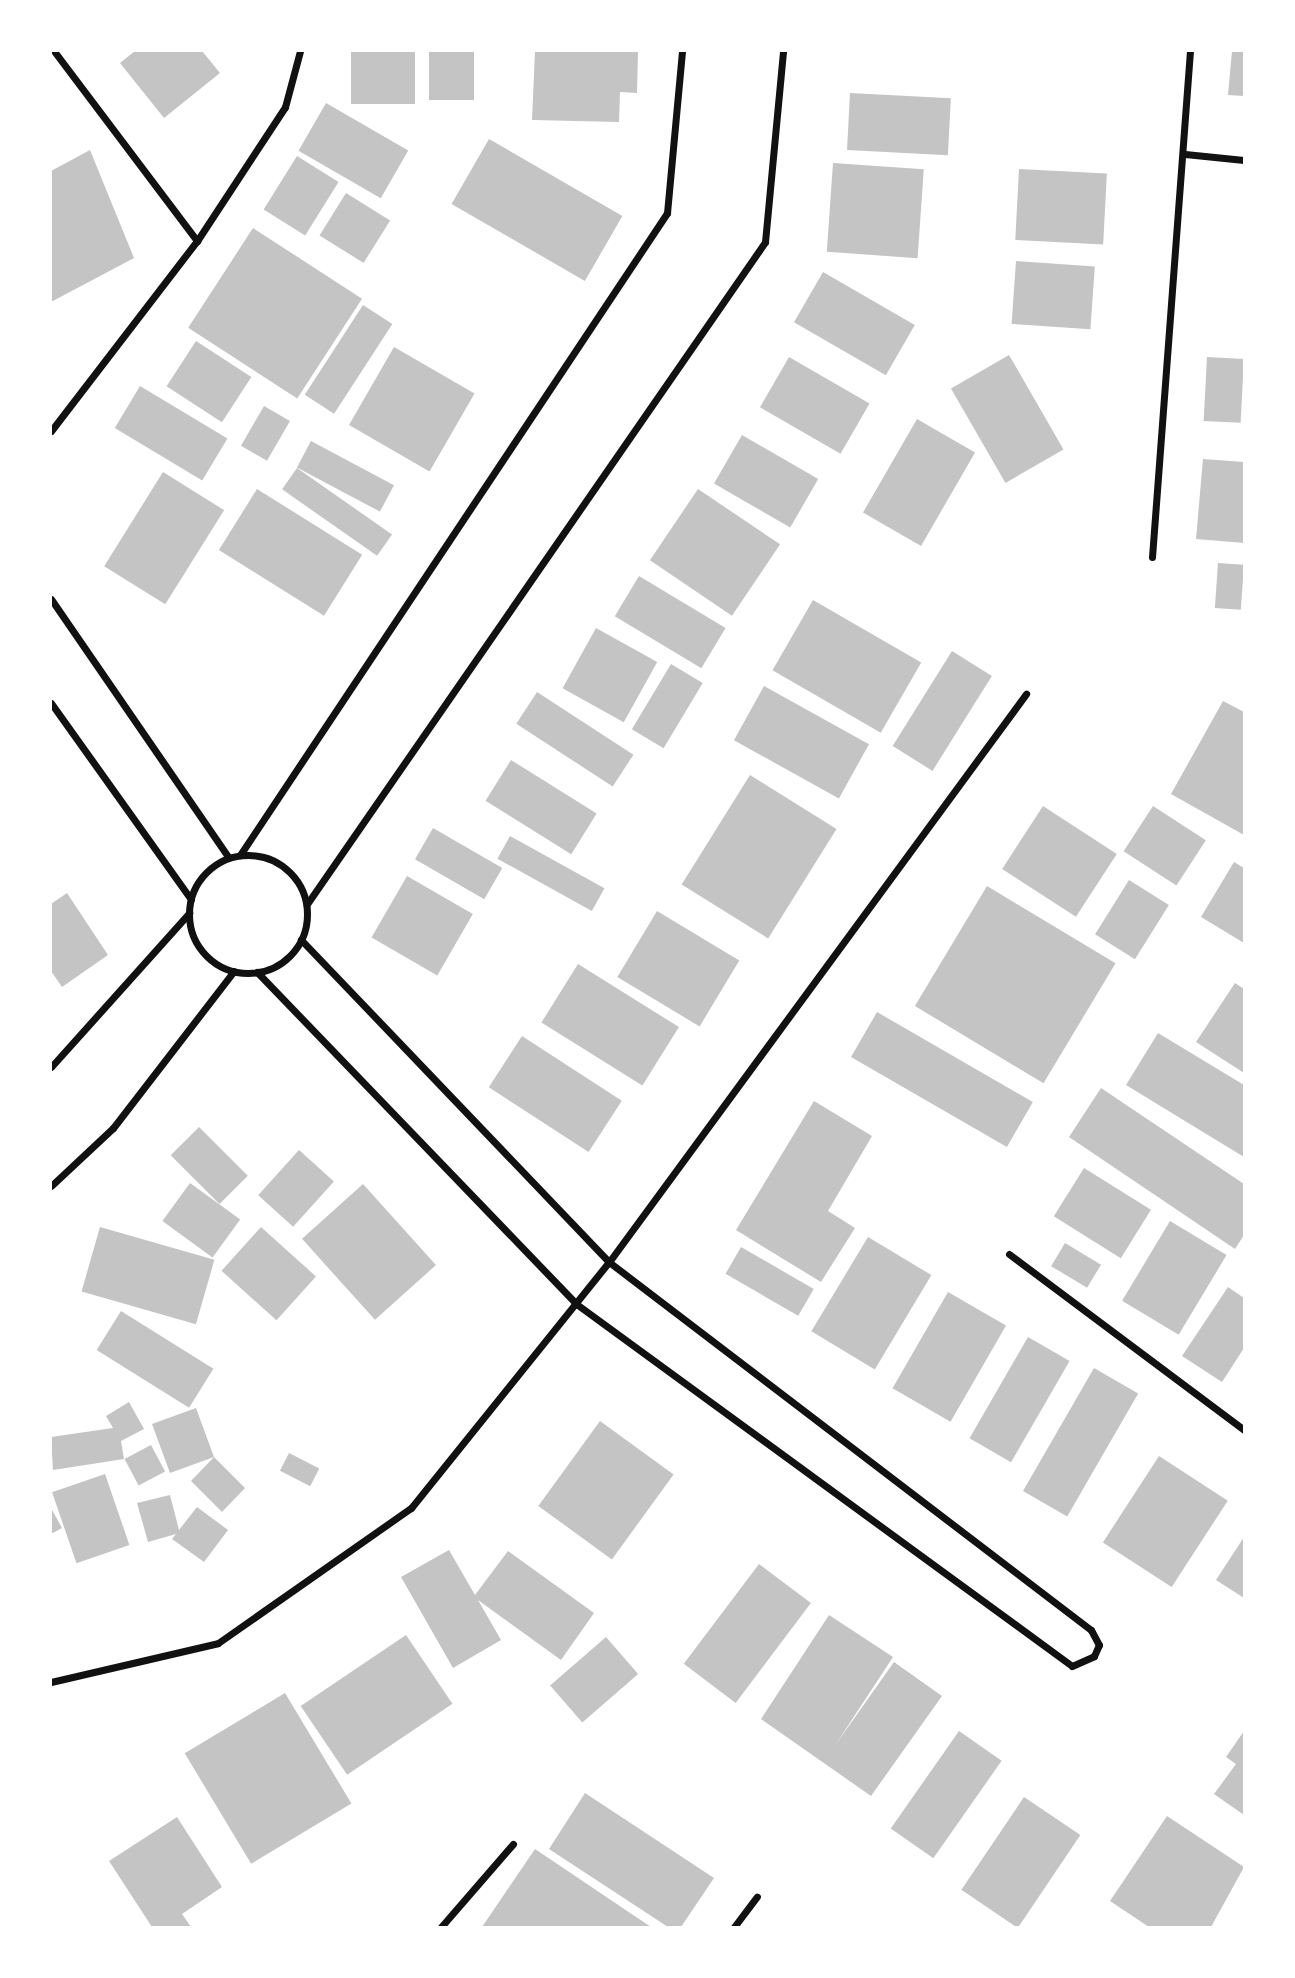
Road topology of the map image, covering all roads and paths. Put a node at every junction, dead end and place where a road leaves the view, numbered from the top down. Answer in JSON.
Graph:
{"nodes":[{"id":1,"x":54,"y":51,"type":"edge"},
{"id":2,"x":300,"y":51,"type":"edge"},
{"id":3,"x":682,"y":51,"type":"edge"},
{"id":4,"x":783,"y":51,"type":"edge"},
{"id":5,"x":1189,"y":51,"type":"edge"},
{"id":6,"x":1185,"y":154,"type":"junction"},
{"id":7,"x":1244,"y":160,"type":"edge"},
{"id":8,"x":197,"y":241,"type":"junction"},
{"id":9,"x":51,"y":431,"type":"edge"},
{"id":10,"x":1152,"y":557,"type":"dead end"},
{"id":11,"x":51,"y":599,"type":"edge"},
{"id":12,"x":1026,"y":694,"type":"dead end"},
{"id":13,"x":51,"y":703,"type":"edge"},
{"id":14,"x":240,"y":855,"type":"junction"},
{"id":15,"x":228,"y":858,"type":"junction"},
{"id":16,"x":191,"y":899,"type":"junction"},
{"id":17,"x":307,"y":904,"type":"junction"},
{"id":18,"x":189,"y":914,"type":"junction"},
{"id":19,"x":301,"y":940,"type":"junction"},
{"id":20,"x":234,"y":971,"type":"junction"},
{"id":21,"x":257,"y":972,"type":"junction"},
{"id":22,"x":51,"y":1067,"type":"edge"},
{"id":23,"x":51,"y":1186,"type":"edge"},
{"id":24,"x":1009,"y":1254,"type":"dead end"},
{"id":25,"x":609,"y":1262,"type":"junction"},
{"id":26,"x":575,"y":1303,"type":"junction"},
{"id":27,"x":1244,"y":1430,"type":"edge"},
{"id":28,"x":51,"y":1682,"type":"edge"},
{"id":29,"x":513,"y":1844,"type":"dead end"},
{"id":30,"x":757,"y":1897,"type":"dead end"},
{"id":31,"x":441,"y":1927,"type":"edge"},
{"id":32,"x":734,"y":1927,"type":"edge"}],
"edges":[{"from":1,"to":8,"type":"street"},
{"from":2,"to":8,"type":"street"},
{"from":3,"to":14,"type":"street"},
{"from":4,"to":17,"type":"street"},
{"from":5,"to":6,"type":"street"},
{"from":6,"to":7,"type":"street"},
{"from":6,"to":10,"type":"street"},
{"from":8,"to":9,"type":"street"},
{"from":11,"to":15,"type":"street"},
{"from":12,"to":25,"type":"street"},
{"from":13,"to":16,"type":"street"},
{"from":14,"to":15,"type":"street"},
{"from":14,"to":17,"type":"street"},
{"from":15,"to":16,"type":"street"},
{"from":16,"to":18,"type":"street"},
{"from":17,"to":19,"type":"street"},
{"from":18,"to":20,"type":"street"},
{"from":18,"to":22,"type":"street"},
{"from":19,"to":21,"type":"street"},
{"from":19,"to":25,"type":"street"},
{"from":20,"to":21,"type":"street"},
{"from":20,"to":23,"type":"street"},
{"from":21,"to":26,"type":"street"},
{"from":24,"to":27,"type":"street"},
{"from":25,"to":26,"type":"street"},
{"from":25,"to":26,"type":"street"},
{"from":26,"to":28,"type":"street"},
{"from":29,"to":31,"type":"street"},
{"from":30,"to":32,"type":"street"}]}
